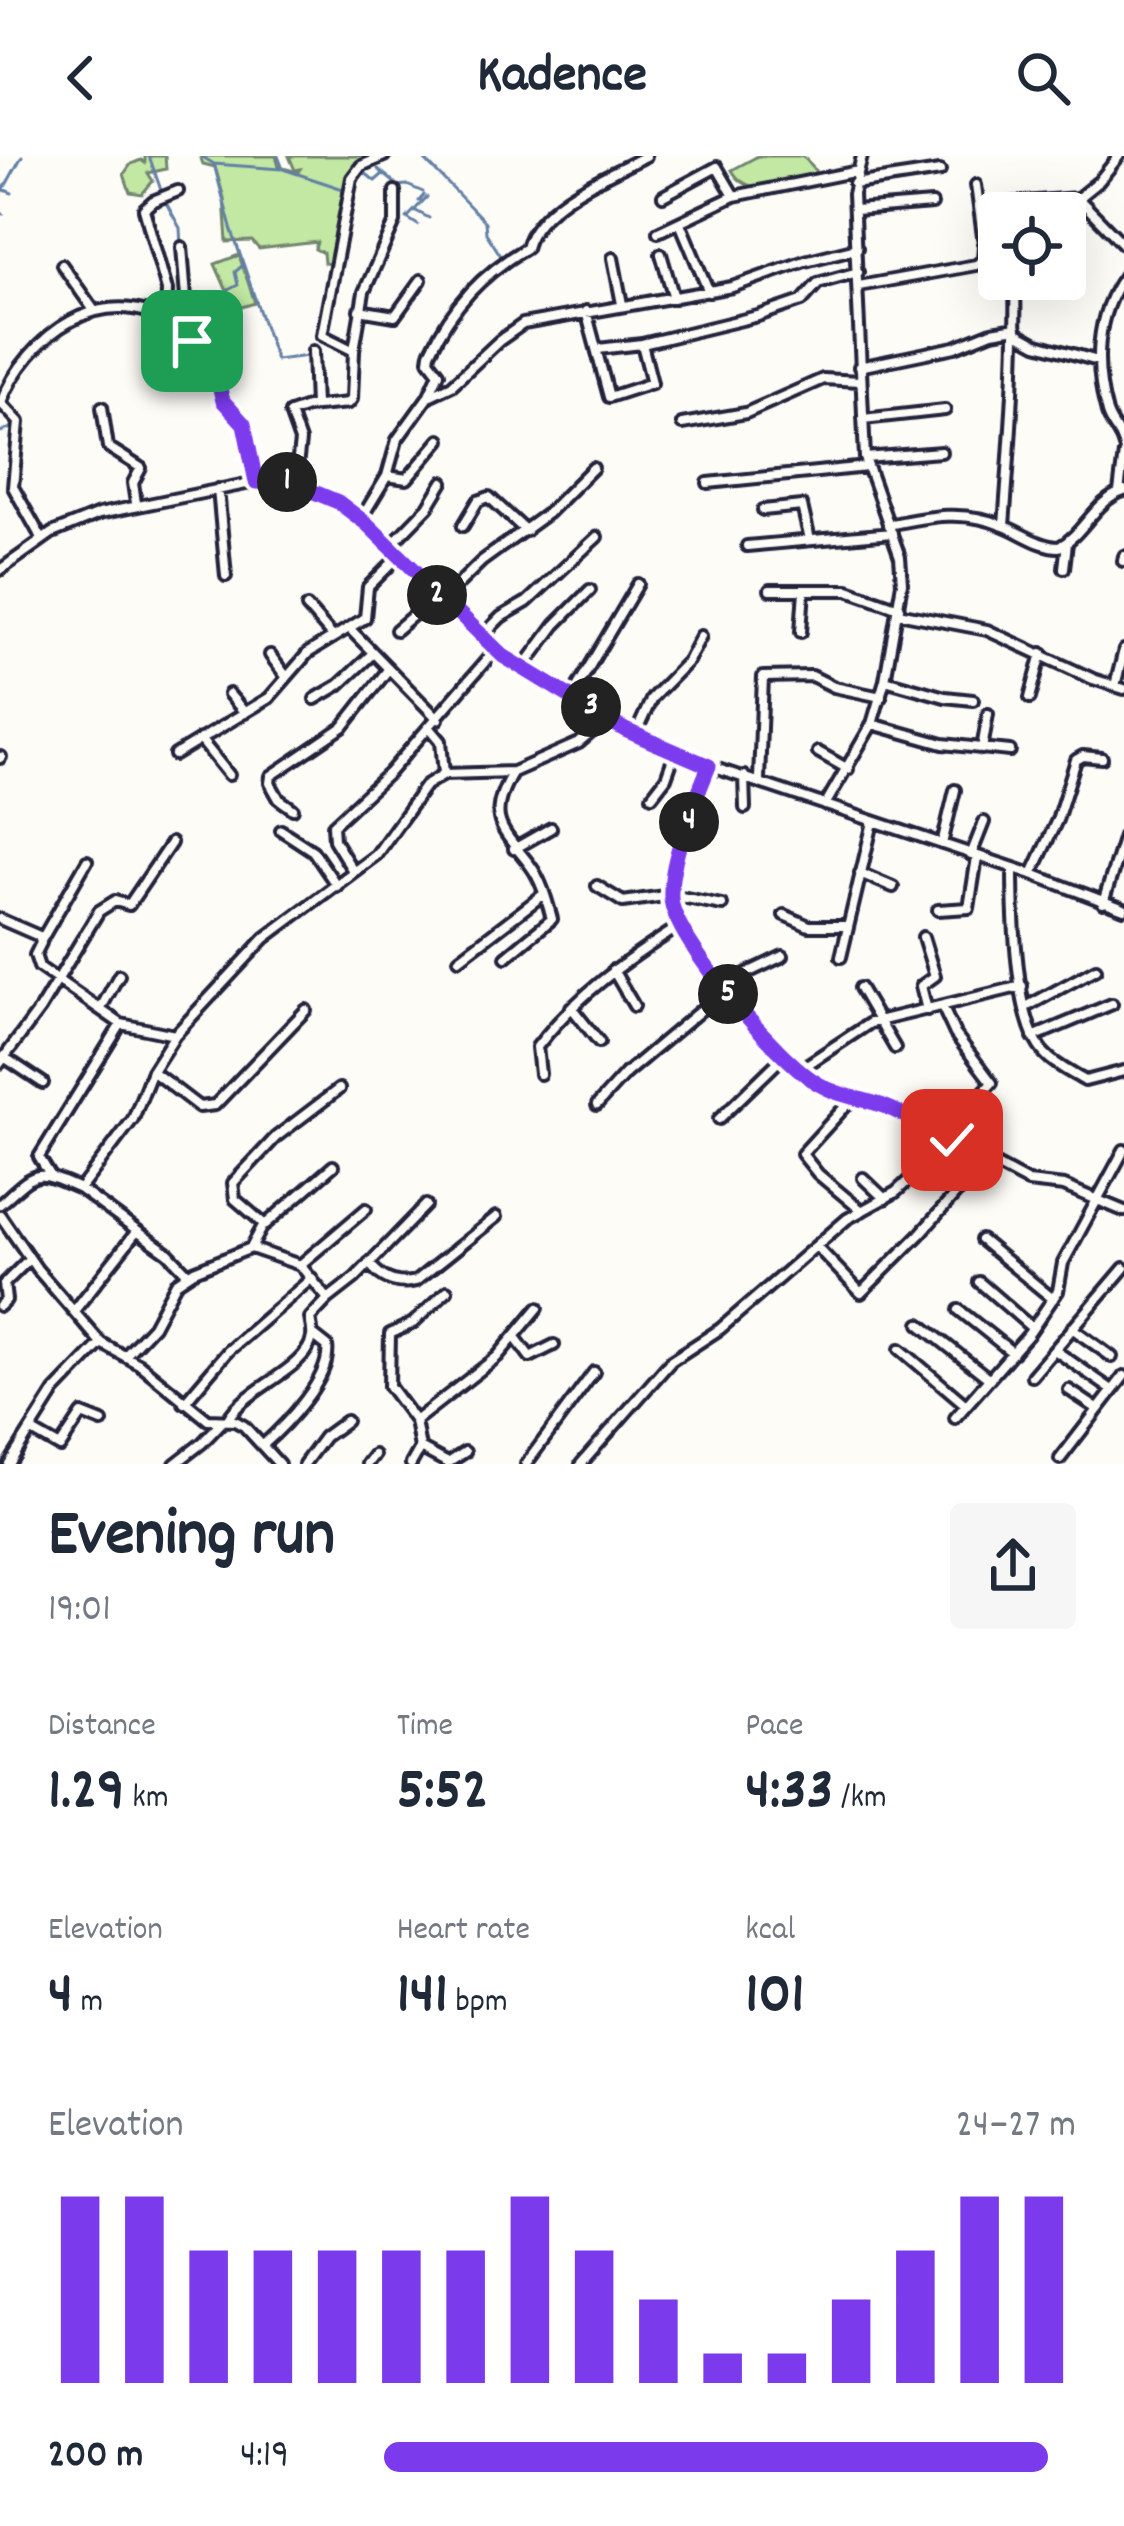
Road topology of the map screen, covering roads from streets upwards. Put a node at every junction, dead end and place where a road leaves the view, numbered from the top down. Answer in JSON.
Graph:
{"nodes":[{"id":1,"x":384,"y":156,"type":"edge"},
{"id":2,"x":646,"y":156,"type":"edge"},
{"id":3,"x":862,"y":156,"type":"edge"},
{"id":4,"x":1119,"y":156,"type":"edge"},
{"id":5,"x":858,"y":171,"type":"junction"},
{"id":6,"x":940,"y":172,"type":"dead end"},
{"id":7,"x":854,"y":184,"type":"junction"},
{"id":8,"x":976,"y":185,"type":"dead end"},
{"id":9,"x":178,"y":191,"type":"dead end"},
{"id":10,"x":394,"y":191,"type":"dead end"},
{"id":11,"x":1085,"y":192,"type":"edge"},
{"id":12,"x":663,"y":196,"type":"dead end"},
{"id":13,"x":734,"y":196,"type":"junction"},
{"id":14,"x":978,"y":200,"type":"edge"},
{"id":15,"x":932,"y":204,"type":"dead end"},
{"id":16,"x":1086,"y":206,"type":"edge"},
{"id":17,"x":855,"y":210,"type":"junction"},
{"id":18,"x":680,"y":223,"type":"junction"},
{"id":19,"x":658,"y":232,"type":"dead end"},
{"id":20,"x":1124,"y":245,"type":"edge"},
{"id":21,"x":182,"y":248,"type":"dead end"},
{"id":22,"x":856,"y":248,"type":"junction"},
{"id":23,"x":661,"y":254,"type":"dead end"},
{"id":24,"x":613,"y":258,"type":"dead end"},
{"id":25,"x":978,"y":264,"type":"edge"},
{"id":26,"x":62,"y":265,"type":"dead end"},
{"id":27,"x":858,"y":272,"type":"junction"},
{"id":28,"x":1124,"y":276,"type":"edge"},
{"id":29,"x":421,"y":280,"type":"dead end"},
{"id":30,"x":859,"y":286,"type":"junction"},
{"id":31,"x":710,"y":292,"type":"junction"},
{"id":32,"x":674,"y":298,"type":"junction"},
{"id":33,"x":1015,"y":300,"type":"edge"},
{"id":34,"x":622,"y":304,"type":"junction"},
{"id":35,"x":93,"y":309,"type":"junction"},
{"id":36,"x":359,"y":310,"type":"junction"},
{"id":37,"x":586,"y":311,"type":"junction"},
{"id":38,"x":170,"y":322,"type":"junction"},
{"id":39,"x":1016,"y":330,"type":"junction"},
{"id":40,"x":189,"y":338,"type":"junction"},
{"id":41,"x":642,"y":344,"type":"junction"},
{"id":42,"x":598,"y":349,"type":"junction"},
{"id":43,"x":313,"y":351,"type":"dead end"},
{"id":44,"x":353,"y":351,"type":"junction"},
{"id":45,"x":150,"y":361,"type":"dead end"},
{"id":46,"x":1098,"y":361,"type":"junction"},
{"id":47,"x":860,"y":367,"type":"junction"},
{"id":48,"x":860,"y":381,"type":"junction"},
{"id":49,"x":428,"y":397,"type":"junction"},
{"id":50,"x":315,"y":406,"type":"junction"},
{"id":51,"x":102,"y":407,"type":"dead end"},
{"id":52,"x":945,"y":410,"type":"dead end"},
{"id":53,"x":862,"y":419,"type":"junction"},
{"id":54,"x":682,"y":424,"type":"dead end"},
{"id":55,"x":440,"y":440,"type":"dead end"},
{"id":56,"x":1124,"y":450,"type":"edge"},
{"id":57,"x":941,"y":452,"type":"dead end"},
{"id":58,"x":866,"y":462,"type":"junction"},
{"id":59,"x":592,"y":468,"type":"dead end"},
{"id":60,"x":387,"y":476,"type":"junction"},
{"id":61,"x":256,"y":482,"type":"junction"},
{"id":62,"x":443,"y":482,"type":"dead end"},
{"id":63,"x":708,"y":483,"type":"dead end"},
{"id":64,"x":295,"y":484,"type":"junction"},
{"id":65,"x":218,"y":489,"type":"junction"},
{"id":66,"x":1121,"y":491,"type":"edge"},
{"id":67,"x":136,"y":503,"type":"junction"},
{"id":68,"x":764,"y":510,"type":"dead end"},
{"id":69,"x":362,"y":519,"type":"junction"},
{"id":70,"x":463,"y":526,"type":"dead end"},
{"id":71,"x":1004,"y":526,"type":"junction"},
{"id":72,"x":890,"y":529,"type":"junction"},
{"id":73,"x":526,"y":532,"type":"junction"},
{"id":74,"x":597,"y":538,"type":"dead end"},
{"id":75,"x":42,"y":539,"type":"junction"},
{"id":76,"x":810,"y":540,"type":"junction"},
{"id":77,"x":1067,"y":543,"type":"junction"},
{"id":78,"x":390,"y":546,"type":"junction"},
{"id":79,"x":747,"y":546,"type":"dead end"},
{"id":80,"x":399,"y":556,"type":"junction"},
{"id":81,"x":1064,"y":568,"type":"dead end"},
{"id":82,"x":0,"y":570,"type":"edge"},
{"id":83,"x":226,"y":575,"type":"dead end"},
{"id":84,"x":638,"y":584,"type":"dead end"},
{"id":85,"x":590,"y":590,"type":"dead end"},
{"id":86,"x":770,"y":590,"type":"dead end"},
{"id":87,"x":804,"y":590,"type":"junction"},
{"id":88,"x":440,"y":598,"type":"junction"},
{"id":89,"x":308,"y":607,"type":"dead end"},
{"id":90,"x":899,"y":610,"type":"junction"},
{"id":91,"x":350,"y":629,"type":"junction"},
{"id":92,"x":397,"y":630,"type":"dead end"},
{"id":93,"x":801,"y":632,"type":"dead end"},
{"id":94,"x":701,"y":636,"type":"dead end"},
{"id":95,"x":481,"y":637,"type":"junction"},
{"id":96,"x":334,"y":638,"type":"junction"},
{"id":97,"x":496,"y":650,"type":"junction"},
{"id":98,"x":1124,"y":650,"type":"edge"},
{"id":99,"x":1042,"y":653,"type":"junction"},
{"id":100,"x":271,"y":655,"type":"dead end"},
{"id":101,"x":371,"y":655,"type":"junction"},
{"id":102,"x":523,"y":668,"type":"junction"},
{"id":103,"x":387,"y":671,"type":"junction"},
{"id":104,"x":286,"y":676,"type":"junction"},
{"id":105,"x":885,"y":680,"type":"junction"},
{"id":106,"x":1119,"y":687,"type":"edge"},
{"id":107,"x":229,"y":694,"type":"dead end"},
{"id":108,"x":572,"y":696,"type":"junction"},
{"id":109,"x":881,"y":698,"type":"junction"},
{"id":110,"x":1030,"y":698,"type":"dead end"},
{"id":111,"x":316,"y":699,"type":"dead end"},
{"id":112,"x":973,"y":700,"type":"dead end"},
{"id":113,"x":245,"y":713,"type":"junction"},
{"id":114,"x":988,"y":714,"type":"dead end"},
{"id":115,"x":607,"y":718,"type":"junction"},
{"id":116,"x":434,"y":724,"type":"junction"},
{"id":117,"x":872,"y":724,"type":"junction"},
{"id":118,"x":635,"y":736,"type":"junction"},
{"id":119,"x":200,"y":739,"type":"junction"},
{"id":120,"x":982,"y":749,"type":"junction"},
{"id":121,"x":818,"y":752,"type":"dead end"},
{"id":122,"x":1010,"y":752,"type":"dead end"},
{"id":123,"x":676,"y":753,"type":"junction"},
{"id":124,"x":176,"y":755,"type":"dead end"},
{"id":125,"x":1102,"y":758,"type":"dead end"},
{"id":126,"x":709,"y":766,"type":"junction"},
{"id":127,"x":848,"y":769,"type":"junction"},
{"id":128,"x":513,"y":772,"type":"junction"},
{"id":129,"x":444,"y":774,"type":"junction"},
{"id":130,"x":229,"y":775,"type":"dead end"},
{"id":131,"x":744,"y":776,"type":"junction"},
{"id":132,"x":759,"y":779,"type":"junction"},
{"id":133,"x":955,"y":790,"type":"dead end"},
{"id":134,"x":652,"y":796,"type":"dead end"},
{"id":135,"x":825,"y":805,"type":"junction"},
{"id":136,"x":745,"y":808,"type":"dead end"},
{"id":137,"x":293,"y":809,"type":"dead end"},
{"id":138,"x":873,"y":822,"type":"junction"},
{"id":139,"x":984,"y":822,"type":"dead end"},
{"id":140,"x":551,"y":828,"type":"dead end"},
{"id":141,"x":280,"y":830,"type":"dead end"},
{"id":142,"x":1124,"y":836,"type":"edge"},
{"id":143,"x":171,"y":843,"type":"dead end"},
{"id":144,"x":942,"y":844,"type":"junction"},
{"id":145,"x":514,"y":849,"type":"junction"},
{"id":146,"x":974,"y":856,"type":"junction"},
{"id":147,"x":87,"y":861,"type":"dead end"},
{"id":148,"x":1013,"y":868,"type":"junction"},
{"id":149,"x":353,"y":871,"type":"junction"},
{"id":150,"x":860,"y":873,"type":"junction"},
{"id":151,"x":1032,"y":874,"type":"junction"},
{"id":152,"x":337,"y":886,"type":"junction"},
{"id":153,"x":597,"y":886,"type":"dead end"},
{"id":154,"x":893,"y":887,"type":"dead end"},
{"id":155,"x":544,"y":894,"type":"junction"},
{"id":156,"x":671,"y":895,"type":"junction"},
{"id":157,"x":1103,"y":903,"type":"junction"},
{"id":158,"x":722,"y":904,"type":"dead end"},
{"id":159,"x":1124,"y":909,"type":"edge"},
{"id":160,"x":938,"y":910,"type":"dead end"},
{"id":161,"x":784,"y":915,"type":"dead end"},
{"id":162,"x":0,"y":919,"type":"edge"},
{"id":163,"x":680,"y":926,"type":"junction"},
{"id":164,"x":845,"y":926,"type":"junction"},
{"id":165,"x":923,"y":937,"type":"dead end"},
{"id":166,"x":42,"y":939,"type":"junction"},
{"id":167,"x":783,"y":956,"type":"dead end"},
{"id":168,"x":506,"y":957,"type":"dead end"},
{"id":169,"x":841,"y":957,"type":"dead end"},
{"id":170,"x":459,"y":959,"type":"dead end"},
{"id":171,"x":1096,"y":969,"type":"dead end"},
{"id":172,"x":613,"y":970,"type":"junction"},
{"id":173,"x":119,"y":975,"type":"dead end"},
{"id":174,"x":58,"y":981,"type":"junction"},
{"id":175,"x":1022,"y":986,"type":"junction"},
{"id":176,"x":724,"y":987,"type":"junction"},
{"id":177,"x":860,"y":988,"type":"dead end"},
{"id":178,"x":1112,"y":1004,"type":"dead end"},
{"id":179,"x":571,"y":1006,"type":"junction"},
{"id":180,"x":634,"y":1006,"type":"dead end"},
{"id":181,"x":942,"y":1006,"type":"junction"},
{"id":182,"x":1026,"y":1007,"type":"junction"},
{"id":183,"x":100,"y":1008,"type":"junction"},
{"id":184,"x":306,"y":1010,"type":"dead end"},
{"id":185,"x":927,"y":1010,"type":"junction"},
{"id":186,"x":881,"y":1022,"type":"junction"},
{"id":187,"x":121,"y":1024,"type":"junction"},
{"id":188,"x":175,"y":1035,"type":"junction"},
{"id":189,"x":1033,"y":1037,"type":"junction"},
{"id":190,"x":599,"y":1042,"type":"dead end"},
{"id":191,"x":896,"y":1048,"type":"dead end"},
{"id":192,"x":785,"y":1055,"type":"junction"},
{"id":193,"x":2,"y":1060,"type":"edge"},
{"id":194,"x":800,"y":1070,"type":"junction"},
{"id":195,"x":152,"y":1071,"type":"junction"},
{"id":196,"x":1124,"y":1071,"type":"edge"},
{"id":197,"x":539,"y":1074,"type":"dead end"},
{"id":198,"x":43,"y":1084,"type":"dead end"},
{"id":199,"x":339,"y":1089,"type":"dead end"},
{"id":200,"x":853,"y":1098,"type":"junction"},
{"id":201,"x":597,"y":1105,"type":"dead end"},
{"id":202,"x":719,"y":1119,"type":"dead end"},
{"id":203,"x":947,"y":1138,"type":"junction"},
{"id":204,"x":1124,"y":1150,"type":"edge"},
{"id":205,"x":987,"y":1159,"type":"junction"},
{"id":206,"x":333,"y":1166,"type":"dead end"},
{"id":207,"x":50,"y":1175,"type":"junction"},
{"id":208,"x":863,"y":1178,"type":"dead end"},
{"id":209,"x":80,"y":1189,"type":"junction"},
{"id":210,"x":885,"y":1199,"type":"junction"},
{"id":211,"x":1098,"y":1199,"type":"junction"},
{"id":212,"x":0,"y":1204,"type":"edge"},
{"id":213,"x":426,"y":1205,"type":"dead end"},
{"id":214,"x":366,"y":1209,"type":"dead end"},
{"id":215,"x":862,"y":1211,"type":"junction"},
{"id":216,"x":1124,"y":1211,"type":"edge"},
{"id":217,"x":0,"y":1215,"type":"edge"},
{"id":218,"x":496,"y":1217,"type":"dead end"},
{"id":219,"x":265,"y":1226,"type":"junction"},
{"id":220,"x":137,"y":1231,"type":"junction"},
{"id":221,"x":981,"y":1240,"type":"dead end"},
{"id":222,"x":816,"y":1246,"type":"junction"},
{"id":223,"x":251,"y":1248,"type":"junction"},
{"id":224,"x":29,"y":1259,"type":"junction"},
{"id":225,"x":369,"y":1263,"type":"junction"},
{"id":226,"x":300,"y":1265,"type":"junction"},
{"id":227,"x":1124,"y":1268,"type":"edge"},
{"id":228,"x":188,"y":1274,"type":"junction"},
{"id":229,"x":312,"y":1278,"type":"junction"},
{"id":230,"x":979,"y":1282,"type":"dead end"},
{"id":231,"x":447,"y":1292,"type":"dead end"},
{"id":232,"x":328,"y":1299,"type":"junction"},
{"id":233,"x":1053,"y":1299,"type":"junction"},
{"id":234,"x":0,"y":1306,"type":"edge"},
{"id":235,"x":538,"y":1308,"type":"dead end"},
{"id":236,"x":959,"y":1310,"type":"dead end"},
{"id":237,"x":74,"y":1311,"type":"junction"},
{"id":238,"x":920,"y":1324,"type":"dead end"},
{"id":239,"x":1033,"y":1328,"type":"junction"},
{"id":240,"x":1072,"y":1328,"type":"junction"},
{"id":241,"x":313,"y":1335,"type":"junction"},
{"id":242,"x":515,"y":1337,"type":"junction"},
{"id":243,"x":101,"y":1343,"type":"junction"},
{"id":244,"x":554,"y":1345,"type":"dead end"},
{"id":245,"x":900,"y":1349,"type":"dead end"},
{"id":246,"x":1056,"y":1351,"type":"junction"},
{"id":247,"x":1013,"y":1352,"type":"junction"},
{"id":248,"x":125,"y":1354,"type":"junction"},
{"id":249,"x":1112,"y":1357,"type":"dead end"},
{"id":250,"x":593,"y":1372,"type":"dead end"},
{"id":251,"x":1032,"y":1376,"type":"dead end"},
{"id":252,"x":1124,"y":1376,"type":"edge"},
{"id":253,"x":987,"y":1377,"type":"junction"},
{"id":254,"x":1069,"y":1390,"type":"dead end"},
{"id":255,"x":1112,"y":1390,"type":"junction"},
{"id":256,"x":184,"y":1403,"type":"junction"},
{"id":257,"x":966,"y":1406,"type":"junction"},
{"id":258,"x":1096,"y":1408,"type":"junction"},
{"id":259,"x":955,"y":1418,"type":"dead end"},
{"id":260,"x":225,"y":1420,"type":"junction"},
{"id":261,"x":346,"y":1421,"type":"dead end"},
{"id":262,"x":415,"y":1421,"type":"junction"},
{"id":263,"x":102,"y":1422,"type":"dead end"},
{"id":264,"x":32,"y":1431,"type":"junction"},
{"id":265,"x":263,"y":1445,"type":"junction"},
{"id":266,"x":420,"y":1448,"type":"junction"},
{"id":267,"x":465,"y":1452,"type":"dead end"},
{"id":268,"x":374,"y":1455,"type":"dead end"},
{"id":269,"x":1060,"y":1459,"type":"dead end"},
{"id":270,"x":9,"y":1464,"type":"edge"},
{"id":271,"x":175,"y":1464,"type":"edge"},
{"id":272,"x":279,"y":1464,"type":"edge"},
{"id":273,"x":304,"y":1464,"type":"edge"},
{"id":274,"x":367,"y":1464,"type":"edge"},
{"id":275,"x":412,"y":1464,"type":"edge"},
{"id":276,"x":526,"y":1464,"type":"edge"},
{"id":277,"x":580,"y":1464,"type":"edge"}],
"edges":[{"from":1,"to":44,"type":"street"},
{"from":2,"to":49,"type":"street"},
{"from":3,"to":5,"type":"street"},
{"from":4,"to":11,"type":"street"},
{"from":5,"to":7,"type":"street"},
{"from":5,"to":13,"type":"street"},
{"from":6,"to":7,"type":"street"},
{"from":7,"to":17,"type":"street"},
{"from":8,"to":14,"type":"street"},
{"from":9,"to":38,"type":"street"},
{"from":10,"to":36,"type":"street"},
{"from":12,"to":13,"type":"street"},
{"from":13,"to":18,"type":"street"},
{"from":15,"to":17,"type":"street"},
{"from":16,"to":20,"type":"street"},
{"from":17,"to":22,"type":"street"},
{"from":18,"to":19,"type":"street"},
{"from":18,"to":31,"type":"street"},
{"from":21,"to":40,"type":"street"},
{"from":22,"to":27,"type":"street"},
{"from":22,"to":31,"type":"street"},
{"from":23,"to":32,"type":"street"},
{"from":24,"to":34,"type":"street"},
{"from":25,"to":30,"type":"street"},
{"from":26,"to":35,"type":"street"},
{"from":27,"to":30,"type":"street"},
{"from":27,"to":41,"type":"street"},
{"from":28,"to":46,"type":"street"},
{"from":29,"to":36,"type":"street"},
{"from":30,"to":47,"type":"street"},
{"from":31,"to":32,"type":"street"},
{"from":32,"to":34,"type":"street"},
{"from":33,"to":39,"type":"street"},
{"from":34,"to":37,"type":"street"},
{"from":35,"to":38,"type":"street"},
{"from":35,"to":75,"type":"street"},
{"from":36,"to":44,"type":"street"},
{"from":37,"to":42,"type":"street"},
{"from":37,"to":49,"type":"street"},
{"from":38,"to":40,"type":"street"},
{"from":38,"to":45,"type":"street"},
{"from":39,"to":46,"type":"street"},
{"from":39,"to":47,"type":"street"},
{"from":39,"to":71,"type":"street"},
{"from":40,"to":61,"type":"street"},
{"from":41,"to":42,"type":"street"},
{"from":41,"to":42,"type":"street"},
{"from":43,"to":50,"type":"street"},
{"from":44,"to":50,"type":"street"},
{"from":46,"to":56,"type":"street"},
{"from":47,"to":48,"type":"street"},
{"from":48,"to":53,"type":"street"},
{"from":48,"to":54,"type":"street"},
{"from":49,"to":60,"type":"street"},
{"from":50,"to":64,"type":"street"},
{"from":51,"to":67,"type":"street"},
{"from":52,"to":53,"type":"street"},
{"from":53,"to":58,"type":"street"},
{"from":55,"to":60,"type":"street"},
{"from":56,"to":66,"type":"street"},
{"from":57,"to":58,"type":"street"},
{"from":58,"to":63,"type":"street"},
{"from":58,"to":72,"type":"street"},
{"from":59,"to":73,"type":"street"},
{"from":60,"to":69,"type":"street"},
{"from":61,"to":64,"type":"street"},
{"from":61,"to":65,"type":"street"},
{"from":62,"to":78,"type":"street"},
{"from":64,"to":69,"type":"street"},
{"from":65,"to":67,"type":"street"},
{"from":65,"to":83,"type":"street"},
{"from":66,"to":77,"type":"street"},
{"from":67,"to":75,"type":"street"},
{"from":68,"to":76,"type":"street"},
{"from":69,"to":78,"type":"street"},
{"from":70,"to":73,"type":"street"},
{"from":71,"to":72,"type":"street"},
{"from":71,"to":77,"type":"street"},
{"from":72,"to":76,"type":"street"},
{"from":72,"to":90,"type":"street"},
{"from":73,"to":88,"type":"street"},
{"from":74,"to":95,"type":"street"},
{"from":75,"to":82,"type":"street"},
{"from":76,"to":79,"type":"street"},
{"from":77,"to":81,"type":"street"},
{"from":78,"to":80,"type":"street"},
{"from":80,"to":88,"type":"street"},
{"from":80,"to":91,"type":"street"},
{"from":84,"to":108,"type":"street"},
{"from":85,"to":102,"type":"street"},
{"from":86,"to":87,"type":"street"},
{"from":87,"to":90,"type":"street"},
{"from":87,"to":93,"type":"street"},
{"from":88,"to":92,"type":"street"},
{"from":88,"to":95,"type":"street"},
{"from":89,"to":96,"type":"street"},
{"from":90,"to":99,"type":"street"},
{"from":90,"to":105,"type":"street"},
{"from":91,"to":96,"type":"street"},
{"from":91,"to":101,"type":"street"},
{"from":94,"to":118,"type":"street"},
{"from":95,"to":97,"type":"street"},
{"from":96,"to":104,"type":"street"},
{"from":97,"to":102,"type":"street"},
{"from":97,"to":116,"type":"street"},
{"from":98,"to":106,"type":"street"},
{"from":99,"to":106,"type":"street"},
{"from":99,"to":110,"type":"street"},
{"from":100,"to":104,"type":"street"},
{"from":101,"to":103,"type":"street"},
{"from":101,"to":111,"type":"street"},
{"from":102,"to":108,"type":"street"},
{"from":103,"to":116,"type":"street"},
{"from":103,"to":137,"type":"street"},
{"from":104,"to":113,"type":"street"},
{"from":105,"to":109,"type":"street"},
{"from":105,"to":112,"type":"street"},
{"from":107,"to":113,"type":"street"},
{"from":108,"to":115,"type":"street"},
{"from":109,"to":117,"type":"street"},
{"from":109,"to":132,"type":"street"},
{"from":113,"to":119,"type":"street"},
{"from":114,"to":120,"type":"street"},
{"from":115,"to":118,"type":"street"},
{"from":115,"to":128,"type":"street"},
{"from":116,"to":129,"type":"street"},
{"from":116,"to":149,"type":"street"},
{"from":117,"to":120,"type":"street"},
{"from":117,"to":127,"type":"street"},
{"from":118,"to":123,"type":"street"},
{"from":119,"to":124,"type":"street"},
{"from":119,"to":130,"type":"street"},
{"from":120,"to":122,"type":"street"},
{"from":121,"to":127,"type":"street"},
{"from":123,"to":126,"type":"street"},
{"from":123,"to":134,"type":"street"},
{"from":125,"to":151,"type":"street"},
{"from":126,"to":131,"type":"street"},
{"from":126,"to":156,"type":"street"},
{"from":127,"to":135,"type":"street"},
{"from":128,"to":129,"type":"street"},
{"from":128,"to":145,"type":"street"},
{"from":129,"to":149,"type":"street"},
{"from":131,"to":132,"type":"street"},
{"from":131,"to":136,"type":"street"},
{"from":132,"to":135,"type":"street"},
{"from":133,"to":144,"type":"street"},
{"from":135,"to":138,"type":"street"},
{"from":138,"to":144,"type":"street"},
{"from":138,"to":150,"type":"street"},
{"from":139,"to":146,"type":"street"},
{"from":140,"to":145,"type":"street"},
{"from":141,"to":152,"type":"street"},
{"from":142,"to":157,"type":"street"},
{"from":143,"to":174,"type":"street"},
{"from":144,"to":146,"type":"street"},
{"from":145,"to":155,"type":"street"},
{"from":146,"to":148,"type":"street"},
{"from":146,"to":160,"type":"street"},
{"from":147,"to":166,"type":"street"},
{"from":148,"to":151,"type":"street"},
{"from":148,"to":175,"type":"street"},
{"from":149,"to":152,"type":"street"},
{"from":150,"to":154,"type":"street"},
{"from":150,"to":164,"type":"street"},
{"from":151,"to":157,"type":"street"},
{"from":152,"to":188,"type":"street"},
{"from":153,"to":156,"type":"street"},
{"from":155,"to":168,"type":"street"},
{"from":155,"to":170,"type":"street"},
{"from":156,"to":158,"type":"street"},
{"from":156,"to":163,"type":"street"},
{"from":157,"to":159,"type":"street"},
{"from":161,"to":164,"type":"street"},
{"from":162,"to":166,"type":"street"},
{"from":163,"to":172,"type":"street"},
{"from":163,"to":176,"type":"street"},
{"from":164,"to":169,"type":"street"},
{"from":165,"to":185,"type":"street"},
{"from":166,"to":174,"type":"street"},
{"from":167,"to":176,"type":"street"},
{"from":171,"to":182,"type":"street"},
{"from":172,"to":179,"type":"street"},
{"from":172,"to":180,"type":"street"},
{"from":173,"to":183,"type":"street"},
{"from":174,"to":183,"type":"street"},
{"from":174,"to":193,"type":"street"},
{"from":175,"to":181,"type":"street"},
{"from":175,"to":182,"type":"street"},
{"from":176,"to":192,"type":"street"},
{"from":176,"to":201,"type":"street"},
{"from":177,"to":186,"type":"street"},
{"from":178,"to":189,"type":"street"},
{"from":179,"to":190,"type":"street"},
{"from":179,"to":197,"type":"street"},
{"from":181,"to":185,"type":"street"},
{"from":181,"to":203,"type":"street"},
{"from":182,"to":189,"type":"street"},
{"from":183,"to":187,"type":"street"},
{"from":184,"to":195,"type":"street"},
{"from":185,"to":186,"type":"street"},
{"from":186,"to":191,"type":"street"},
{"from":186,"to":194,"type":"street"},
{"from":187,"to":188,"type":"street"},
{"from":187,"to":207,"type":"street"},
{"from":188,"to":195,"type":"street"},
{"from":189,"to":196,"type":"street"},
{"from":192,"to":194,"type":"street"},
{"from":192,"to":202,"type":"street"},
{"from":193,"to":198,"type":"street"},
{"from":194,"to":200,"type":"street"},
{"from":195,"to":209,"type":"street"},
{"from":199,"to":219,"type":"street"},
{"from":200,"to":203,"type":"street"},
{"from":200,"to":215,"type":"street"},
{"from":203,"to":205,"type":"street"},
{"from":203,"to":210,"type":"street"},
{"from":204,"to":211,"type":"street"},
{"from":205,"to":211,"type":"street"},
{"from":205,"to":222,"type":"street"},
{"from":206,"to":219,"type":"street"},
{"from":207,"to":209,"type":"street"},
{"from":207,"to":212,"type":"street"},
{"from":208,"to":210,"type":"street"},
{"from":209,"to":220,"type":"street"},
{"from":210,"to":215,"type":"street"},
{"from":211,"to":216,"type":"street"},
{"from":211,"to":233,"type":"street"},
{"from":213,"to":225,"type":"street"},
{"from":214,"to":226,"type":"street"},
{"from":215,"to":222,"type":"street"},
{"from":217,"to":224,"type":"street"},
{"from":218,"to":225,"type":"street"},
{"from":219,"to":223,"type":"street"},
{"from":220,"to":228,"type":"street"},
{"from":220,"to":237,"type":"street"},
{"from":221,"to":233,"type":"street"},
{"from":222,"to":277,"type":"street"},
{"from":223,"to":226,"type":"street"},
{"from":223,"to":228,"type":"street"},
{"from":224,"to":234,"type":"street"},
{"from":224,"to":237,"type":"street"},
{"from":225,"to":232,"type":"street"},
{"from":226,"to":229,"type":"street"},
{"from":227,"to":240,"type":"street"},
{"from":228,"to":248,"type":"street"},
{"from":229,"to":232,"type":"street"},
{"from":229,"to":256,"type":"street"},
{"from":230,"to":239,"type":"street"},
{"from":231,"to":262,"type":"street"},
{"from":232,"to":241,"type":"street"},
{"from":233,"to":239,"type":"street"},
{"from":235,"to":242,"type":"street"},
{"from":236,"to":247,"type":"street"},
{"from":237,"to":243,"type":"street"},
{"from":238,"to":253,"type":"street"},
{"from":239,"to":247,"type":"street"},
{"from":240,"to":246,"type":"street"},
{"from":240,"to":249,"type":"street"},
{"from":241,"to":260,"type":"street"},
{"from":241,"to":265,"type":"street"},
{"from":242,"to":244,"type":"street"},
{"from":242,"to":262,"type":"street"},
{"from":243,"to":248,"type":"street"},
{"from":243,"to":264,"type":"street"},
{"from":245,"to":257,"type":"street"},
{"from":246,"to":251,"type":"street"},
{"from":246,"to":255,"type":"street"},
{"from":247,"to":253,"type":"street"},
{"from":248,"to":256,"type":"street"},
{"from":250,"to":276,"type":"street"},
{"from":252,"to":255,"type":"street"},
{"from":253,"to":257,"type":"street"},
{"from":254,"to":258,"type":"street"},
{"from":255,"to":258,"type":"street"},
{"from":256,"to":260,"type":"street"},
{"from":257,"to":259,"type":"street"},
{"from":258,"to":269,"type":"street"},
{"from":260,"to":265,"type":"street"},
{"from":260,"to":271,"type":"street"},
{"from":261,"to":273,"type":"street"},
{"from":262,"to":266,"type":"street"},
{"from":263,"to":264,"type":"street"},
{"from":264,"to":270,"type":"street"},
{"from":265,"to":272,"type":"street"},
{"from":266,"to":267,"type":"street"},
{"from":266,"to":275,"type":"street"},
{"from":268,"to":274,"type":"street"}]}
